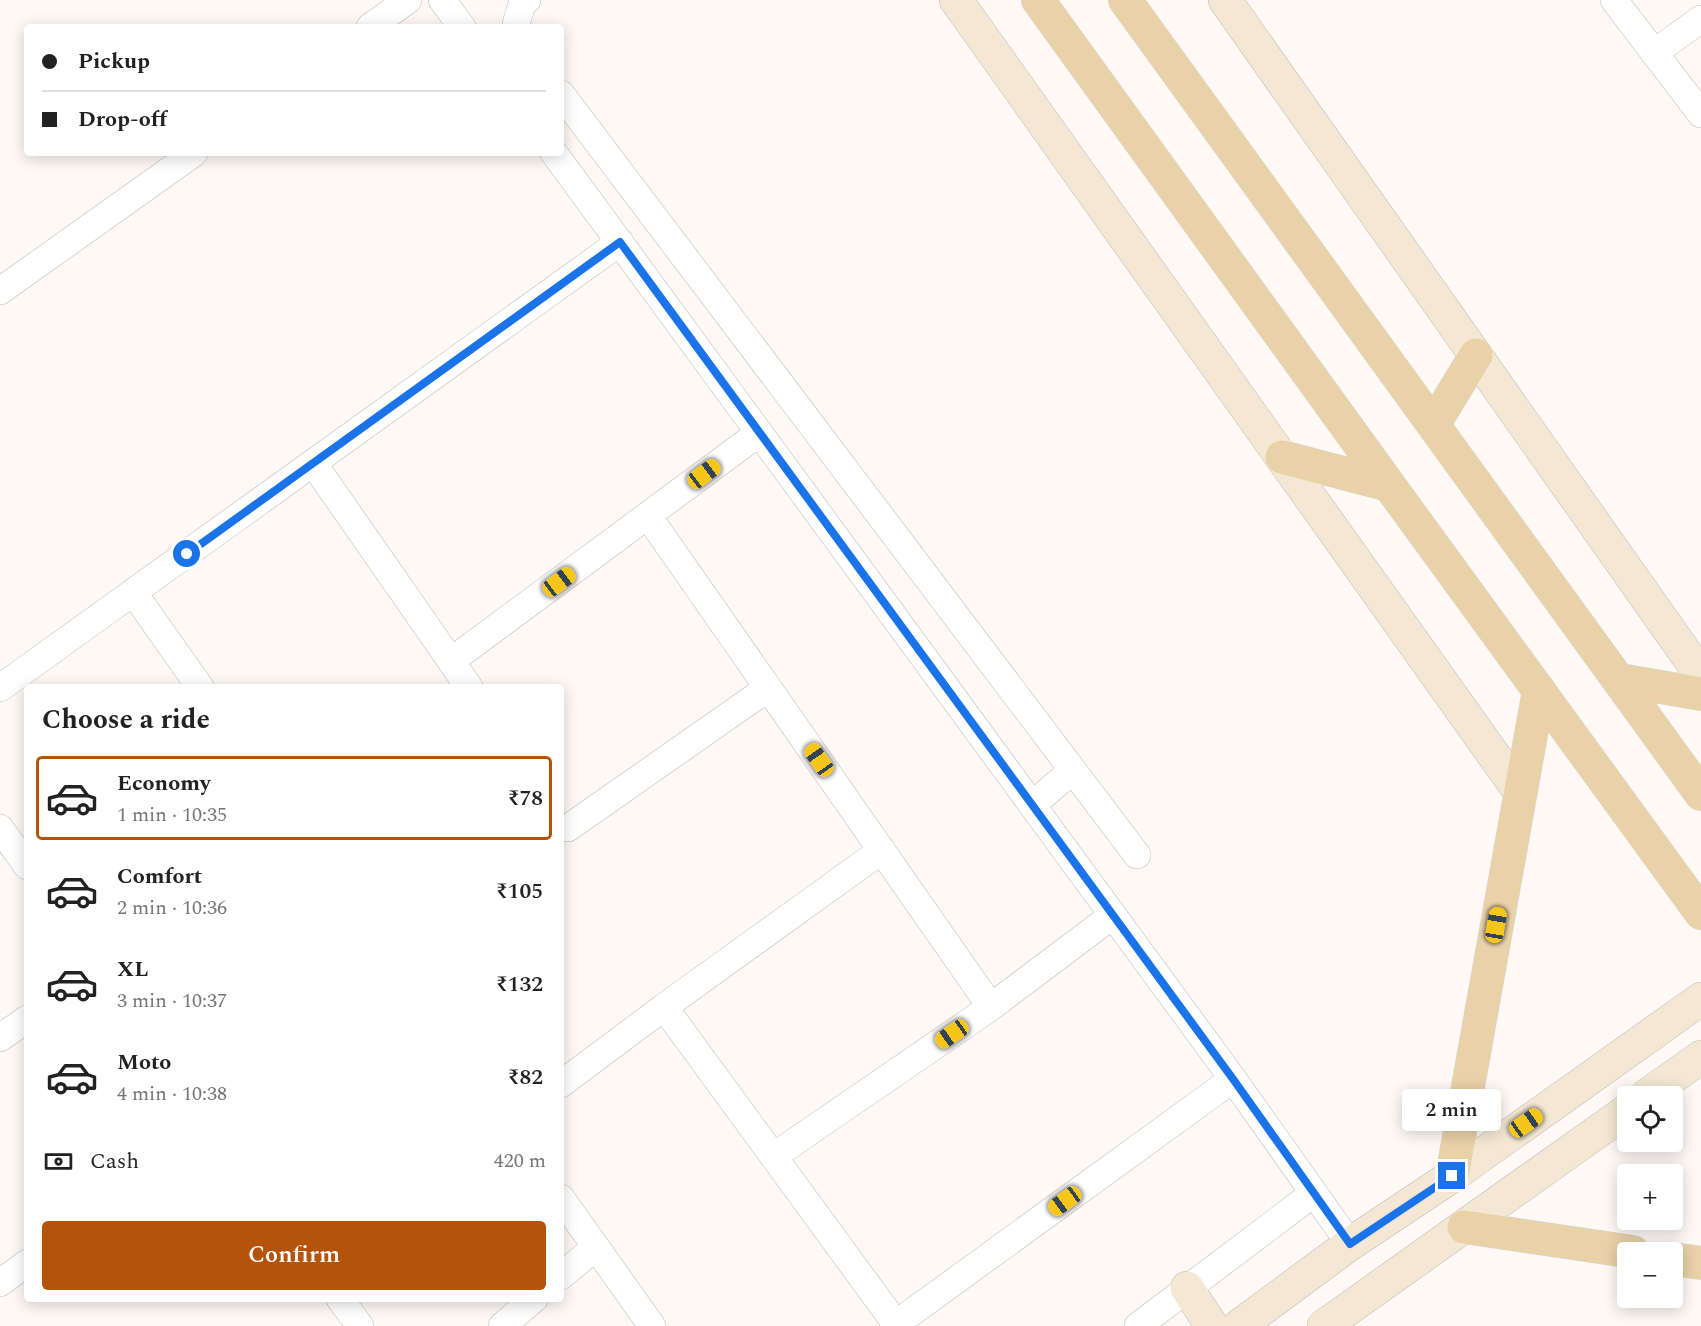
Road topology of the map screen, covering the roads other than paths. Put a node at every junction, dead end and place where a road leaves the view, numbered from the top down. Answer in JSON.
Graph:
{"nodes":[{"id":1,"x":408,"y":0,"type":"edge"},
{"id":2,"x":442,"y":0,"type":"edge"},
{"id":3,"x":527,"y":0,"type":"edge"},
{"id":4,"x":956,"y":0,"type":"edge"},
{"id":5,"x":1038,"y":0,"type":"edge"},
{"id":6,"x":1125,"y":0,"type":"edge"},
{"id":7,"x":1225,"y":0,"type":"edge"},
{"id":8,"x":1614,"y":0,"type":"edge"},
{"id":9,"x":1701,"y":18,"type":"edge"},
{"id":10,"x":374,"y":24,"type":"edge"},
{"id":11,"x":460,"y":24,"type":"edge"},
{"id":12,"x":516,"y":24,"type":"edge"},
{"id":13,"x":1654,"y":53,"type":"junction"},
{"id":14,"x":564,"y":98,"type":"edge"},
{"id":15,"x":1701,"y":114,"type":"edge"},
{"id":16,"x":190,"y":156,"type":"edge"},
{"id":17,"x":556,"y":156,"type":"edge"},
{"id":18,"x":620,"y":242,"type":"junction"},
{"id":19,"x":0,"y":291,"type":"edge"},
{"id":20,"x":1476,"y":355,"type":"junction"},
{"id":21,"x":1434,"y":424,"type":"junction"},
{"id":22,"x":759,"y":433,"type":"junction"},
{"id":23,"x":1282,"y":458,"type":"junction"},
{"id":24,"x":313,"y":463,"type":"junction"},
{"id":25,"x":1389,"y":485,"type":"junction"},
{"id":26,"x":648,"y":516,"type":"junction"},
{"id":27,"x":133,"y":592,"type":"junction"},
{"id":28,"x":451,"y":661,"type":"junction"},
{"id":29,"x":1701,"y":675,"type":"edge"},
{"id":30,"x":1620,"y":680,"type":"junction"},
{"id":31,"x":198,"y":684,"type":"edge"},
{"id":32,"x":467,"y":684,"type":"edge"},
{"id":33,"x":0,"y":688,"type":"edge"},
{"id":34,"x":768,"y":688,"type":"junction"},
{"id":35,"x":1539,"y":690,"type":"junction"},
{"id":36,"x":1701,"y":694,"type":"edge"},
{"id":37,"x":1073,"y":770,"type":"junction"},
{"id":38,"x":1520,"y":792,"type":"junction"},
{"id":39,"x":1701,"y":794,"type":"edge"},
{"id":40,"x":1032,"y":805,"type":"junction"},
{"id":41,"x":564,"y":825,"type":"edge"},
{"id":42,"x":0,"y":828,"type":"edge"},
{"id":43,"x":882,"y":850,"type":"junction"},
{"id":44,"x":1137,"y":855,"type":"dead end"},
{"id":45,"x":24,"y":862,"type":"edge"},
{"id":46,"x":1701,"y":913,"type":"edge"},
{"id":47,"x":1113,"y":915,"type":"junction"},
{"id":48,"x":1701,"y":999,"type":"edge"},
{"id":49,"x":664,"y":1007,"type":"junction"},
{"id":50,"x":991,"y":1007,"type":"junction"},
{"id":51,"x":24,"y":1021,"type":"edge"},
{"id":52,"x":0,"y":1038,"type":"edge"},
{"id":53,"x":1701,"y":1058,"type":"edge"},
{"id":54,"x":1233,"y":1079,"type":"junction"},
{"id":55,"x":564,"y":1082,"type":"edge"},
{"id":56,"x":1660,"y":1086,"type":"edge"},
{"id":57,"x":1617,"y":1118,"type":"edge"},
{"id":58,"x":774,"y":1156,"type":"junction"},
{"id":59,"x":1452,"y":1176,"type":"junction"},
{"id":60,"x":1314,"y":1193,"type":"junction"},
{"id":61,"x":564,"y":1202,"type":"edge"},
{"id":62,"x":1464,"y":1227,"type":"junction"},
{"id":63,"x":1350,"y":1244,"type":"junction"},
{"id":64,"x":596,"y":1247,"type":"junction"},
{"id":65,"x":1617,"y":1250,"type":"edge"},
{"id":66,"x":1683,"y":1260,"type":"edge"},
{"id":67,"x":1701,"y":1263,"type":"edge"},
{"id":68,"x":24,"y":1265,"type":"edge"},
{"id":69,"x":564,"y":1274,"type":"edge"},
{"id":70,"x":0,"y":1283,"type":"edge"},
{"id":71,"x":1188,"y":1288,"type":"junction"},
{"id":72,"x":342,"y":1302,"type":"edge"},
{"id":73,"x":530,"y":1302,"type":"edge"},
{"id":74,"x":895,"y":1325,"type":"edge"},
{"id":75,"x":360,"y":1326,"type":"edge"},
{"id":76,"x":502,"y":1326,"type":"edge"},
{"id":77,"x":652,"y":1326,"type":"edge"},
{"id":78,"x":1138,"y":1326,"type":"edge"},
{"id":79,"x":1212,"y":1326,"type":"edge"},
{"id":80,"x":1239,"y":1326,"type":"edge"},
{"id":81,"x":1324,"y":1326,"type":"edge"}],
"edges":[{"from":1,"to":10,"type":"street"},
{"from":2,"to":11,"type":"street"},
{"from":3,"to":12,"type":"street"},
{"from":4,"to":23,"type":"street"},
{"from":5,"to":25,"type":"main road"},
{"from":6,"to":21,"type":"main road"},
{"from":7,"to":20,"type":"street"},
{"from":8,"to":13,"type":"street"},
{"from":9,"to":13,"type":"street"},
{"from":13,"to":15,"type":"street"},
{"from":14,"to":37,"type":"street"},
{"from":16,"to":19,"type":"street"},
{"from":17,"to":18,"type":"street"},
{"from":18,"to":22,"type":"street"},
{"from":18,"to":24,"type":"street"},
{"from":20,"to":21,"type":"main road"},
{"from":20,"to":29,"type":"street"},
{"from":21,"to":30,"type":"main road"},
{"from":22,"to":26,"type":"street"},
{"from":22,"to":40,"type":"street"},
{"from":23,"to":25,"type":"main road"},
{"from":23,"to":38,"type":"street"},
{"from":24,"to":27,"type":"street"},
{"from":24,"to":28,"type":"street"},
{"from":25,"to":35,"type":"main road"},
{"from":26,"to":28,"type":"street"},
{"from":26,"to":34,"type":"street"},
{"from":27,"to":31,"type":"street"},
{"from":27,"to":33,"type":"street"},
{"from":28,"to":32,"type":"street"},
{"from":30,"to":36,"type":"main road"},
{"from":30,"to":39,"type":"main road"},
{"from":34,"to":41,"type":"street"},
{"from":34,"to":43,"type":"street"},
{"from":35,"to":38,"type":"main road"},
{"from":35,"to":46,"type":"main road"},
{"from":37,"to":40,"type":"street"},
{"from":37,"to":44,"type":"street"},
{"from":38,"to":59,"type":"main road"},
{"from":40,"to":47,"type":"street"},
{"from":42,"to":45,"type":"street"},
{"from":43,"to":49,"type":"street"},
{"from":43,"to":50,"type":"street"},
{"from":47,"to":50,"type":"street"},
{"from":47,"to":54,"type":"street"},
{"from":48,"to":59,"type":"street"},
{"from":49,"to":55,"type":"street"},
{"from":49,"to":58,"type":"street"},
{"from":50,"to":58,"type":"street"},
{"from":51,"to":52,"type":"street"},
{"from":53,"to":56,"type":"street"},
{"from":54,"to":60,"type":"street"},
{"from":54,"to":74,"type":"street"},
{"from":57,"to":62,"type":"street"},
{"from":58,"to":74,"type":"street"},
{"from":59,"to":63,"type":"street"},
{"from":60,"to":63,"type":"street"},
{"from":60,"to":71,"type":"street"},
{"from":61,"to":64,"type":"street"},
{"from":62,"to":65,"type":"main road"},
{"from":62,"to":81,"type":"street"},
{"from":63,"to":80,"type":"street"},
{"from":64,"to":69,"type":"street"},
{"from":64,"to":77,"type":"street"},
{"from":66,"to":67,"type":"main road"},
{"from":68,"to":70,"type":"street"},
{"from":71,"to":78,"type":"street"},
{"from":71,"to":79,"type":"street"},
{"from":72,"to":75,"type":"street"},
{"from":73,"to":76,"type":"street"}]}
